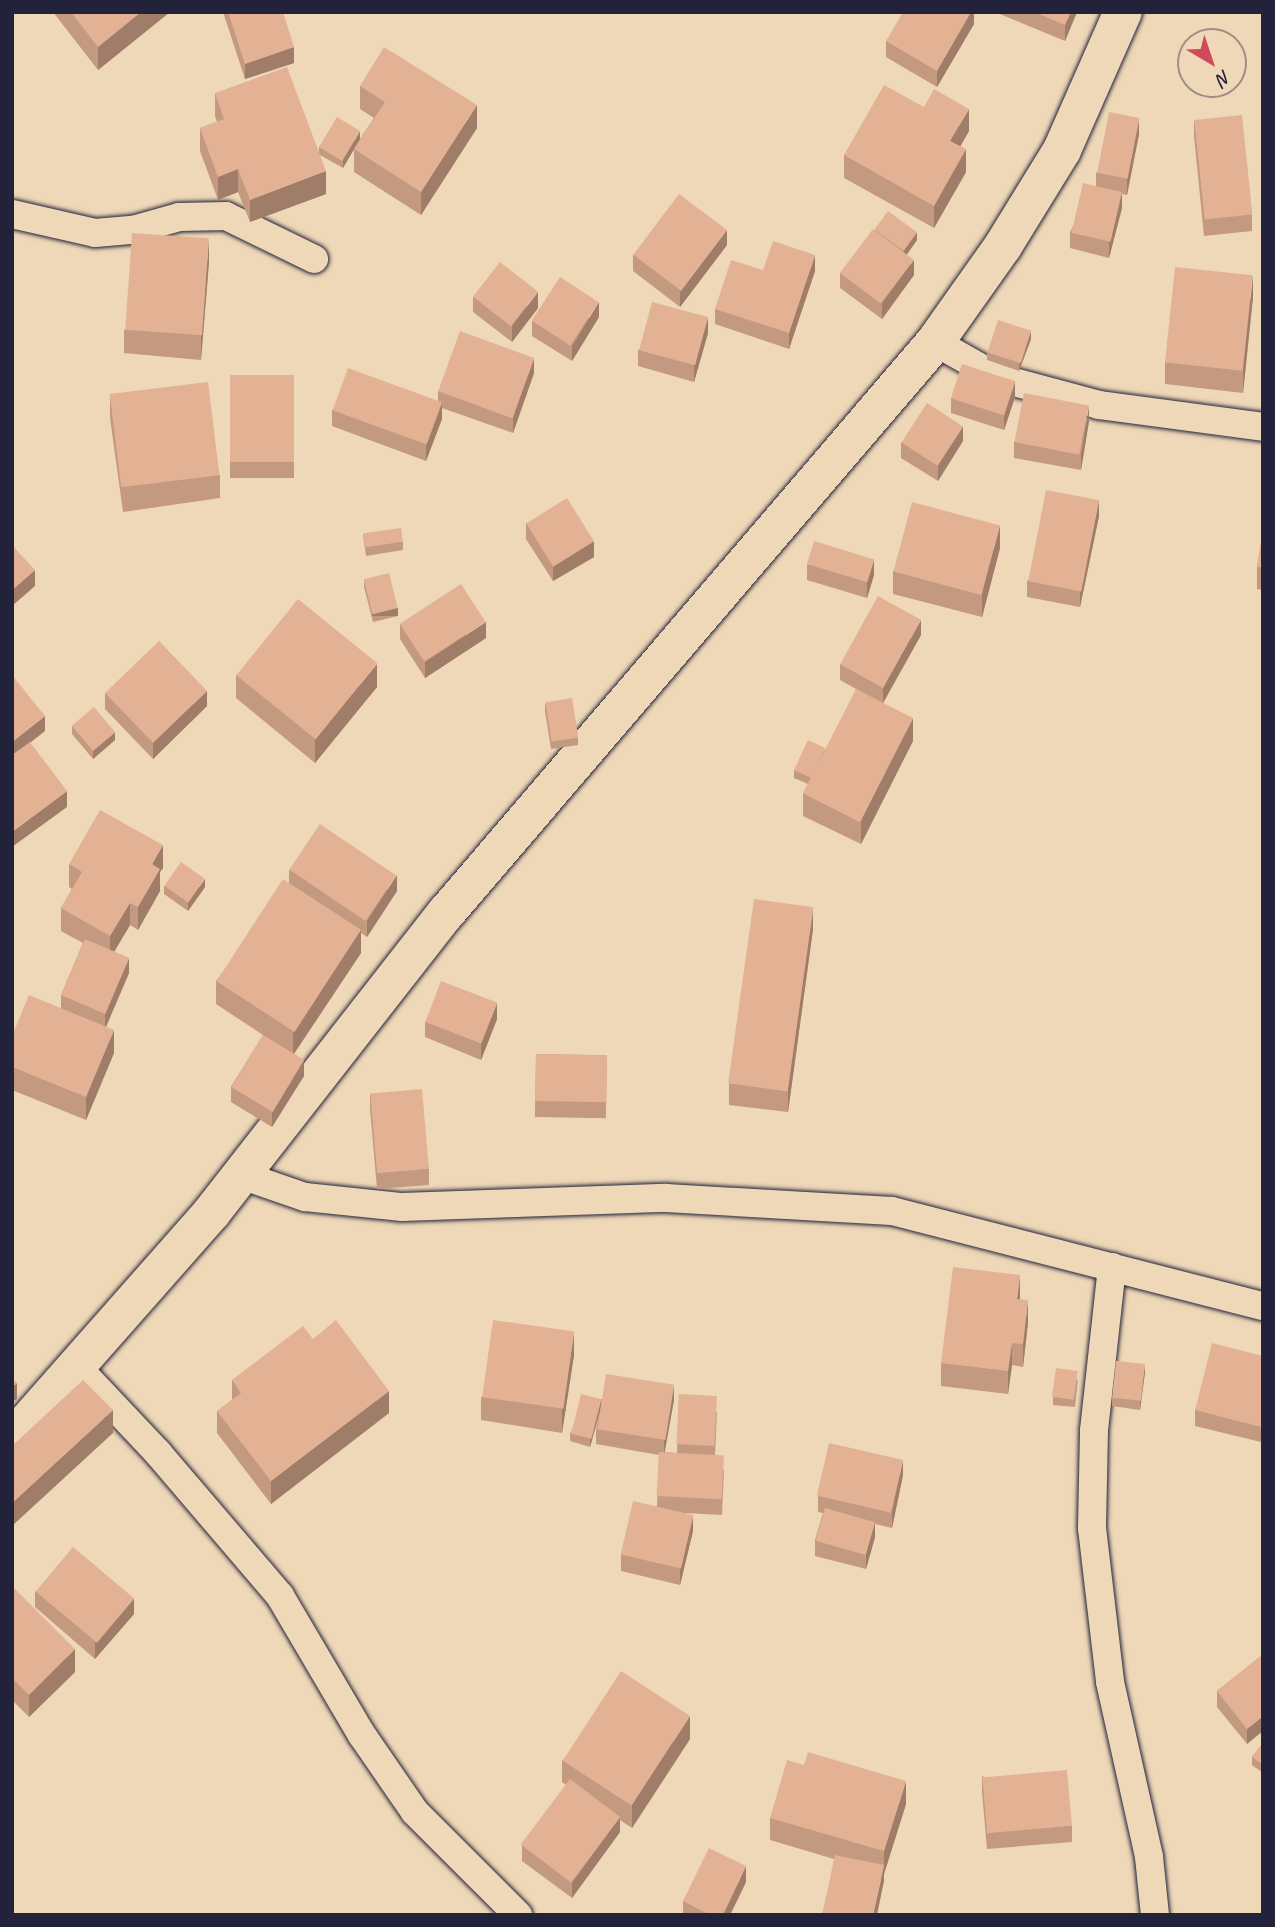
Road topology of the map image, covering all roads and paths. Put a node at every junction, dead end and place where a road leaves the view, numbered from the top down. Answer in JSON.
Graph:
{"nodes":[{"id":1,"x":1123,"y":12,"type":"edge"},
{"id":2,"x":12,"y":214,"type":"edge"},
{"id":3,"x":314,"y":259,"type":"dead end"},
{"id":4,"x":935,"y":342,"type":"junction"},
{"id":5,"x":1263,"y":427,"type":"edge"},
{"id":6,"x":241,"y":1175,"type":"junction"},
{"id":7,"x":1112,"y":1267,"type":"junction"},
{"id":8,"x":1263,"y":1306,"type":"edge"},
{"id":9,"x":78,"y":1368,"type":"junction"},
{"id":10,"x":12,"y":1439,"type":"edge"},
{"id":11,"x":518,"y":1915,"type":"edge"},
{"id":12,"x":1155,"y":1915,"type":"edge"}],
"edges":[{"from":1,"to":4,"type":"main road"},
{"from":2,"to":3,"type":"street"},
{"from":4,"to":5,"type":"street"},
{"from":4,"to":6,"type":"main road"},
{"from":6,"to":7,"type":"street"},
{"from":6,"to":9,"type":"main road"},
{"from":7,"to":8,"type":"street"},
{"from":7,"to":12,"type":"street"},
{"from":9,"to":10,"type":"main road"},
{"from":9,"to":11,"type":"street"}]}
